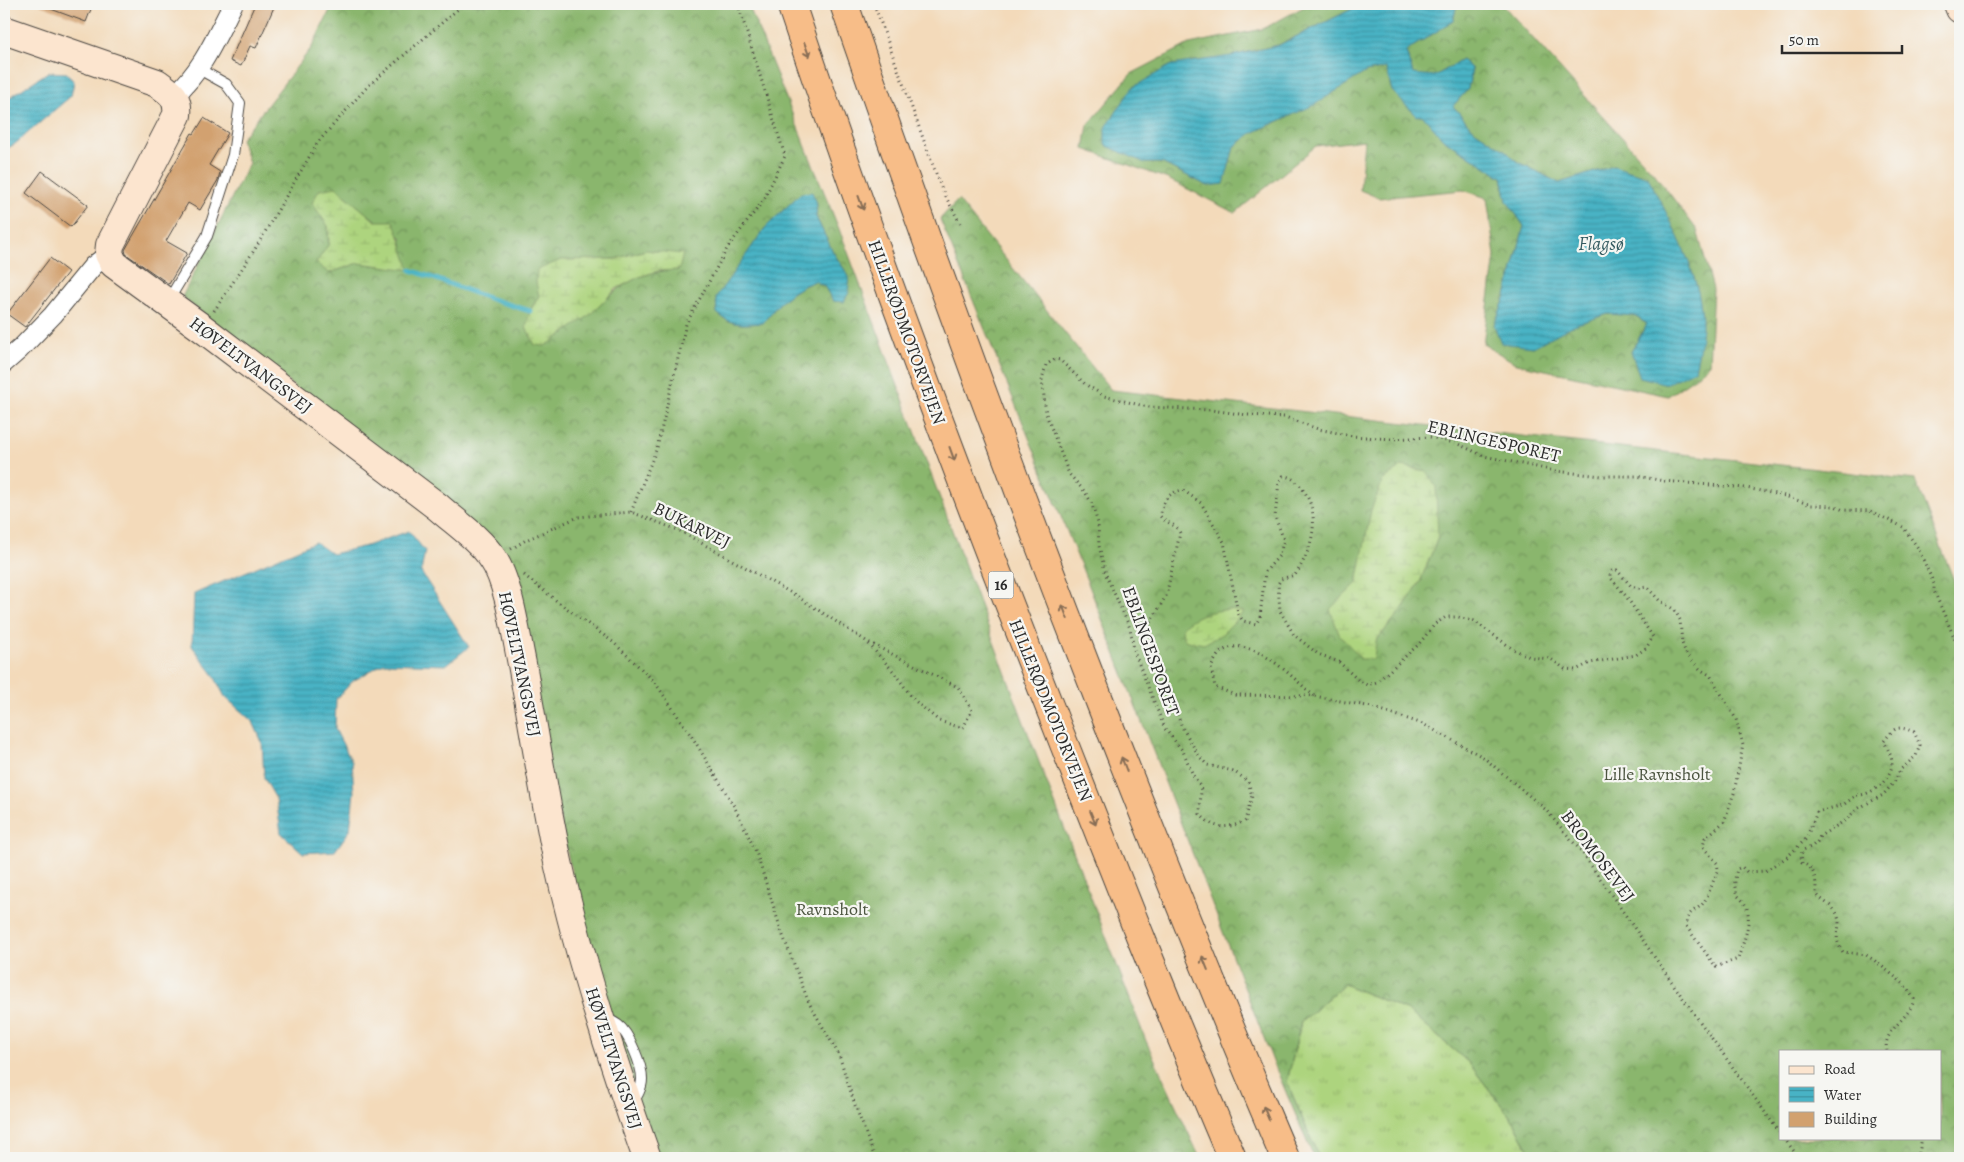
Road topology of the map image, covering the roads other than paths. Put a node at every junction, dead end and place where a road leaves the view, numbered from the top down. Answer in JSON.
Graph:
{"nodes":[{"id":1,"x":233,"y":4,"type":"edge"},
{"id":2,"x":791,"y":4,"type":"edge"},
{"id":3,"x":844,"y":4,"type":"edge"},
{"id":4,"x":1958,"y":4,"type":"edge"},
{"id":5,"x":1960,"y":9,"type":"edge"},
{"id":6,"x":4,"y":30,"type":"edge"},
{"id":7,"x":199,"y":69,"type":"junction"},
{"id":8,"x":174,"y":96,"type":"junction"},
{"id":9,"x":109,"y":254,"type":"junction"},
{"id":10,"x":168,"y":302,"type":"junction"},
{"id":11,"x":4,"y":363,"type":"edge"},
{"id":12,"x":647,"y":1158,"type":"edge"},
{"id":13,"x":1232,"y":1158,"type":"edge"},
{"id":14,"x":1285,"y":1158,"type":"edge"}],
"edges":[{"from":1,"to":7,"type":"street"},
{"from":2,"to":13,"type":"highway","name":"HILLERØDMOTORVEJEN","number":"16","one_way":true},
{"from":14,"to":3,"type":"highway","one_way":true},
{"from":4,"to":5,"type":"street"},
{"from":6,"to":8,"type":"street"},
{"from":7,"to":8,"type":"street"},
{"from":7,"to":10,"type":"lane"},
{"from":8,"to":9,"type":"street"},
{"from":9,"to":10,"type":"street","name":"HØVELTVANGSVEJ"},
{"from":9,"to":11,"type":"street"},
{"from":10,"to":12,"type":"street","name":"HØVELTVANGSVEJ"}]}
